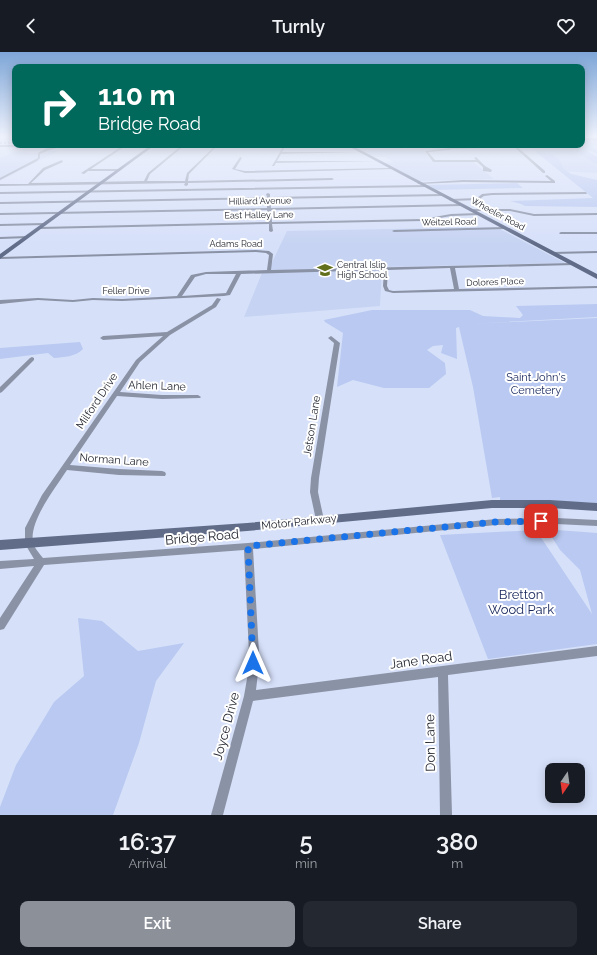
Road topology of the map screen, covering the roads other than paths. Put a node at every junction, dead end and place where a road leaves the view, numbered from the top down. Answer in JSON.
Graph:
{"nodes":[{"id":1,"x":12,"y":173,"type":"edge"},
{"id":2,"x":40,"y":173,"type":"edge"},
{"id":3,"x":115,"y":173,"type":"edge"},
{"id":4,"x":151,"y":173,"type":"edge"},
{"id":5,"x":189,"y":173,"type":"edge"},
{"id":6,"x":269,"y":173,"type":"edge"},
{"id":7,"x":399,"y":173,"type":"edge"},
{"id":8,"x":508,"y":176,"type":"dead end"},
{"id":9,"x":547,"y":176,"type":"dead end"},
{"id":10,"x":0,"y":179,"type":"edge"},
{"id":11,"x":267,"y":180,"type":"junction"},
{"id":12,"x":187,"y":181,"type":"junction"},
{"id":13,"x":145,"y":182,"type":"junction"},
{"id":14,"x":515,"y":182,"type":"junction"},
{"id":15,"x":101,"y":183,"type":"junction"},
{"id":16,"x":419,"y":183,"type":"junction"},
{"id":17,"x":29,"y":184,"type":"junction"},
{"id":18,"x":0,"y":185,"type":"edge"},
{"id":19,"x":424,"y":186,"type":"junction"},
{"id":20,"x":335,"y":188,"type":"junction"},
{"id":21,"x":268,"y":189,"type":"junction"},
{"id":22,"x":184,"y":190,"type":"junction"},
{"id":23,"x":88,"y":192,"type":"junction"},
{"id":24,"x":0,"y":193,"type":"edge"},
{"id":25,"x":586,"y":193,"type":"dead end"},
{"id":26,"x":442,"y":195,"type":"junction"},
{"id":27,"x":339,"y":197,"type":"junction"},
{"id":28,"x":268,"y":199,"type":"junction"},
{"id":29,"x":181,"y":200,"type":"junction"},
{"id":30,"x":451,"y":200,"type":"junction"},
{"id":31,"x":76,"y":202,"type":"junction"},
{"id":32,"x":0,"y":203,"type":"edge"},
{"id":33,"x":461,"y":205,"type":"junction"},
{"id":34,"x":343,"y":208,"type":"junction"},
{"id":35,"x":269,"y":209,"type":"junction"},
{"id":36,"x":471,"y":210,"type":"junction"},
{"id":37,"x":178,"y":211,"type":"junction"},
{"id":38,"x":60,"y":213,"type":"junction"},
{"id":39,"x":0,"y":214,"type":"edge"},
{"id":40,"x":478,"y":214,"type":"junction"},
{"id":41,"x":597,"y":214,"type":"edge"},
{"id":42,"x":270,"y":223,"type":"junction"},
{"id":43,"x":44,"y":224,"type":"junction"},
{"id":44,"x":0,"y":225,"type":"edge"},
{"id":45,"x":40,"y":228,"type":"junction"},
{"id":46,"x":505,"y":228,"type":"junction"},
{"id":47,"x":271,"y":231,"type":"dead end"},
{"id":48,"x":394,"y":231,"type":"dead end"},
{"id":49,"x":561,"y":233,"type":"dead end"},
{"id":50,"x":597,"y":233,"type":"edge"},
{"id":51,"x":27,"y":237,"type":"junction"},
{"id":52,"x":0,"y":238,"type":"edge"},
{"id":53,"x":597,"y":252,"type":"edge"},
{"id":54,"x":553,"y":253,"type":"junction"},
{"id":55,"x":0,"y":257,"type":"edge"},
{"id":56,"x":572,"y":264,"type":"junction"},
{"id":57,"x":452,"y":267,"type":"junction"},
{"id":58,"x":386,"y":268,"type":"junction"},
{"id":59,"x":269,"y":271,"type":"junction"},
{"id":60,"x":239,"y":272,"type":"junction"},
{"id":61,"x":589,"y":272,"type":"junction"},
{"id":62,"x":597,"y":272,"type":"edge"},
{"id":63,"x":597,"y":276,"type":"edge"},
{"id":64,"x":597,"y":287,"type":"edge"},
{"id":65,"x":457,"y":291,"type":"junction"},
{"id":66,"x":179,"y":296,"type":"junction"},
{"id":67,"x":219,"y":299,"type":"dead end"},
{"id":68,"x":0,"y":302,"type":"edge"},
{"id":69,"x":168,"y":334,"type":"junction"},
{"id":70,"x":103,"y":338,"type":"dead end"},
{"id":71,"x":331,"y":338,"type":"dead end"},
{"id":72,"x":32,"y":359,"type":"dead end"},
{"id":73,"x":0,"y":391,"type":"edge"},
{"id":74,"x":114,"y":394,"type":"junction"},
{"id":75,"x":198,"y":397,"type":"dead end"},
{"id":76,"x":65,"y":467,"type":"junction"},
{"id":77,"x":162,"y":474,"type":"dead end"},
{"id":78,"x":597,"y":507,"type":"edge"},
{"id":79,"x":320,"y":520,"type":"junction"},
{"id":80,"x":597,"y":523,"type":"edge"},
{"id":81,"x":29,"y":544,"type":"junction"},
{"id":82,"x":0,"y":545,"type":"edge"},
{"id":83,"x":248,"y":546,"type":"junction"},
{"id":84,"x":41,"y":562,"type":"junction"},
{"id":85,"x":0,"y":565,"type":"edge"},
{"id":86,"x":0,"y":626,"type":"edge"},
{"id":87,"x":597,"y":651,"type":"edge"},
{"id":88,"x":443,"y":671,"type":"junction"},
{"id":89,"x":249,"y":696,"type":"junction"},
{"id":90,"x":217,"y":815,"type":"edge"},
{"id":91,"x":446,"y":815,"type":"edge"}],
"edges":[{"from":1,"to":10,"type":"street"},
{"from":2,"to":17,"type":"street"},
{"from":3,"to":15,"type":"main road"},
{"from":4,"to":13,"type":"street"},
{"from":5,"to":12,"type":"street"},
{"from":6,"to":11,"type":"street"},
{"from":7,"to":16,"type":"main road","name":"Wheeler Road"},
{"from":8,"to":14,"type":"street"},
{"from":9,"to":14,"type":"street"},
{"from":11,"to":12,"type":"street"},
{"from":11,"to":20,"type":"street"},
{"from":11,"to":21,"type":"street"},
{"from":12,"to":13,"type":"street"},
{"from":12,"to":22,"type":"street"},
{"from":13,"to":15,"type":"street"},
{"from":14,"to":16,"type":"street"},
{"from":15,"to":17,"type":"street"},
{"from":15,"to":23,"type":"main road"},
{"from":16,"to":19,"type":"main road","name":"Wheeler Road"},
{"from":17,"to":18,"type":"street"},
{"from":19,"to":20,"type":"street"},
{"from":19,"to":26,"type":"main road","name":"Wheeler Road"},
{"from":20,"to":21,"type":"street"},
{"from":20,"to":27,"type":"street"},
{"from":21,"to":22,"type":"street"},
{"from":21,"to":28,"type":"street"},
{"from":22,"to":23,"type":"street"},
{"from":22,"to":29,"type":"street"},
{"from":23,"to":24,"type":"street"},
{"from":23,"to":31,"type":"main road"},
{"from":25,"to":30,"type":"street"},
{"from":26,"to":27,"type":"street"},
{"from":26,"to":30,"type":"main road","name":"Wheeler Road"},
{"from":27,"to":28,"type":"street"},
{"from":27,"to":34,"type":"street"},
{"from":28,"to":29,"type":"street"},
{"from":28,"to":35,"type":"street"},
{"from":29,"to":31,"type":"street"},
{"from":29,"to":37,"type":"street"},
{"from":30,"to":33,"type":"main road","name":"Wheeler Road"},
{"from":31,"to":32,"type":"street"},
{"from":31,"to":38,"type":"main road"},
{"from":33,"to":34,"type":"street","name":"Hilliard Avenue"},
{"from":33,"to":36,"type":"main road","name":"Wheeler Road"},
{"from":34,"to":35,"type":"street","name":"Hilliard Avenue"},
{"from":35,"to":37,"type":"street","name":"Hilliard Avenue"},
{"from":35,"to":42,"type":"street"},
{"from":36,"to":40,"type":"main road","name":"Wheeler Road"},
{"from":36,"to":41,"type":"street"},
{"from":37,"to":38,"type":"street","name":"Hilliard Avenue"},
{"from":38,"to":39,"type":"street","name":"Hilliard Avenue"},
{"from":38,"to":43,"type":"main road"},
{"from":40,"to":42,"type":"street","name":"East Halley Lane"},
{"from":40,"to":46,"type":"main road","name":"Wheeler Road"},
{"from":42,"to":45,"type":"street","name":"East Halley Lane"},
{"from":42,"to":47,"type":"street"},
{"from":43,"to":44,"type":"street"},
{"from":43,"to":45,"type":"main road"},
{"from":45,"to":51,"type":"main road"},
{"from":46,"to":48,"type":"street","name":"Weitzel Road"},
{"from":46,"to":54,"type":"main road","name":"Wheeler Road"},
{"from":49,"to":50,"type":"street"},
{"from":51,"to":52,"type":"street"},
{"from":51,"to":55,"type":"main road"},
{"from":53,"to":54,"type":"street"},
{"from":54,"to":56,"type":"main road","name":"Wheeler Road"},
{"from":55,"to":59,"type":"street","name":"Adams Road"},
{"from":56,"to":57,"type":"street"},
{"from":56,"to":61,"type":"main road","name":"Wheeler Road"},
{"from":57,"to":58,"type":"street"},
{"from":57,"to":65,"type":"street"},
{"from":58,"to":59,"type":"street"},
{"from":58,"to":65,"type":"street","name":"Dolores Place"},
{"from":59,"to":60,"type":"street"},
{"from":60,"to":66,"type":"street"},
{"from":60,"to":66,"type":"street","name":"Feller Drive"},
{"from":61,"to":62,"type":"street"},
{"from":61,"to":63,"type":"main road","name":"Wheeler Road"},
{"from":64,"to":65,"type":"street","name":"Dolores Place"},
{"from":66,"to":68,"type":"street","name":"Feller Drive"},
{"from":67,"to":69,"type":"street","name":"Milford Drive"},
{"from":69,"to":70,"type":"street"},
{"from":69,"to":74,"type":"street","name":"Milford Drive"},
{"from":71,"to":79,"type":"street","name":"Jetson Lane"},
{"from":72,"to":73,"type":"street"},
{"from":74,"to":75,"type":"street","name":"Ahlen Lane"},
{"from":74,"to":76,"type":"street","name":"Milford Drive"},
{"from":76,"to":77,"type":"street","name":"Norman Lane"},
{"from":76,"to":81,"type":"street","name":"Milford Drive"},
{"from":78,"to":79,"type":"main road","name":"Motor Parkway"},
{"from":79,"to":81,"type":"main road","name":"Motor Parkway"},
{"from":80,"to":83,"type":"street","name":"Bridge Road"},
{"from":81,"to":82,"type":"main road","name":"Motor Parkway"},
{"from":81,"to":84,"type":"street"},
{"from":83,"to":84,"type":"street","name":"Bridge Road"},
{"from":83,"to":89,"type":"street","name":"Joyce Drive"},
{"from":84,"to":85,"type":"street","name":"Bridge Road"},
{"from":84,"to":86,"type":"street"},
{"from":87,"to":88,"type":"street","name":"Jane Road"},
{"from":88,"to":89,"type":"street","name":"Jane Road"},
{"from":88,"to":91,"type":"street","name":"Don Lane"},
{"from":89,"to":90,"type":"street","name":"Joyce Drive"}]}
